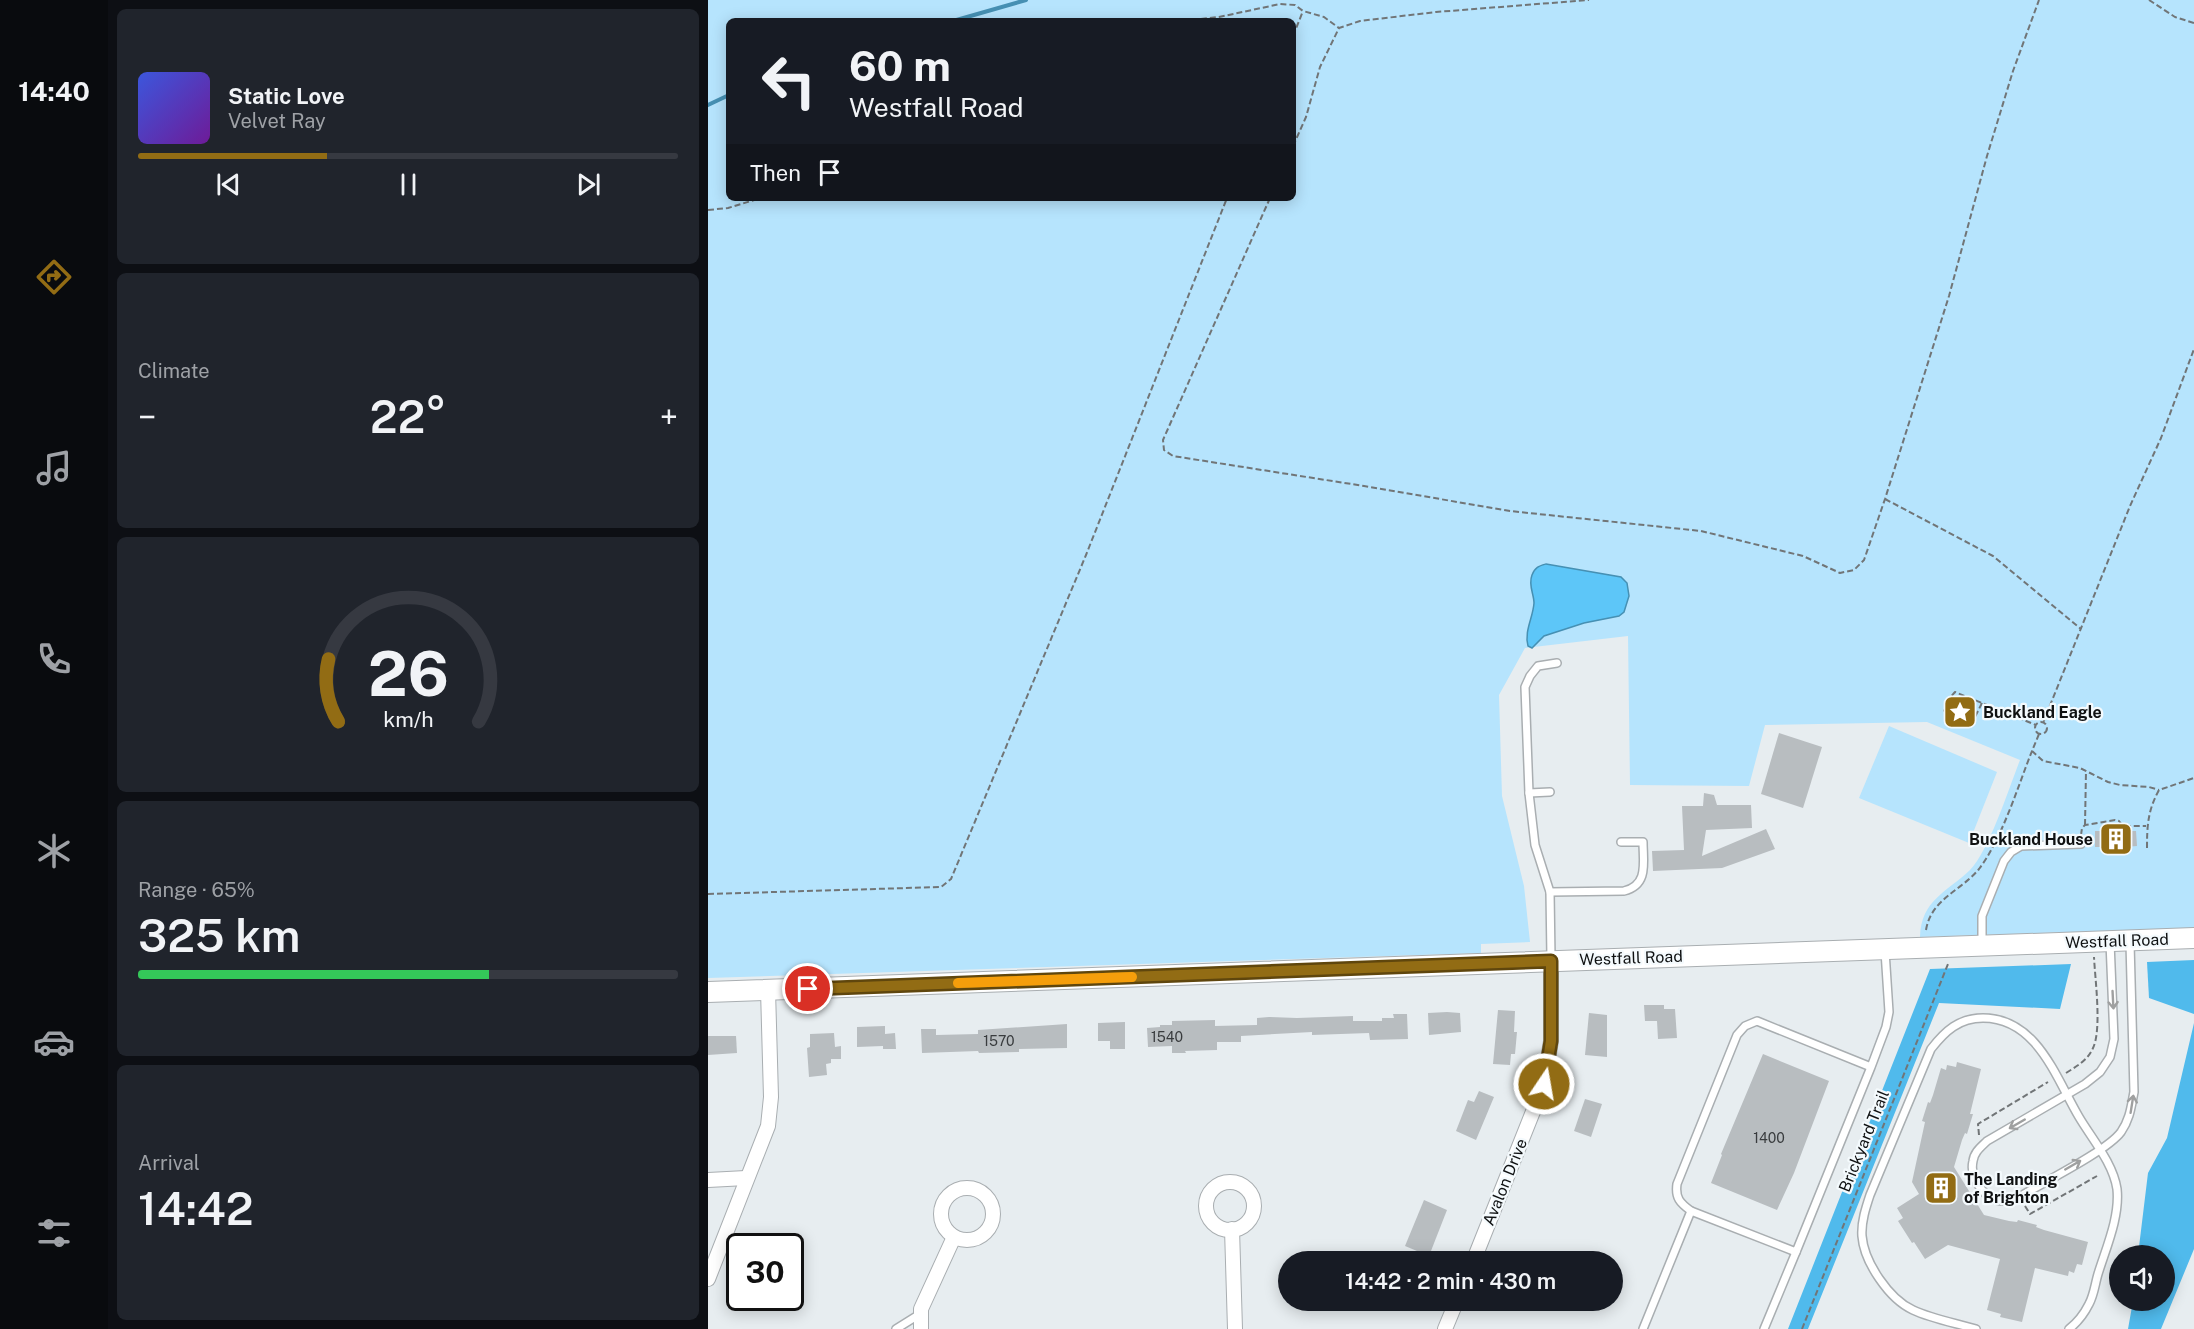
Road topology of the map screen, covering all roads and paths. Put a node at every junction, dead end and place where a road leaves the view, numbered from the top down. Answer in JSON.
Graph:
{"nodes":[{"id":1,"x":1589,"y":0,"type":"edge"},
{"id":2,"x":2039,"y":0,"type":"edge"},
{"id":3,"x":2149,"y":0,"type":"edge"},
{"id":4,"x":1303,"y":11,"type":"junction"},
{"id":5,"x":1210,"y":18,"type":"edge"},
{"id":6,"x":2194,"y":23,"type":"edge"},
{"id":7,"x":1339,"y":28,"type":"junction"},
{"id":8,"x":1296,"y":30,"type":"edge"},
{"id":9,"x":1296,"y":139,"type":"edge"},
{"id":10,"x":751,"y":201,"type":"edge"},
{"id":11,"x":1226,"y":201,"type":"edge"},
{"id":12,"x":1269,"y":201,"type":"edge"},
{"id":13,"x":708,"y":210,"type":"edge"},
{"id":14,"x":2194,"y":349,"type":"edge"},
{"id":15,"x":1885,"y":499,"type":"junction"},
{"id":16,"x":2081,"y":629,"type":"junction"},
{"id":17,"x":1557,"y":663,"type":"dead end"},
{"id":18,"x":1982,"y":703,"type":"junction"},
{"id":19,"x":2043,"y":723,"type":"junction"},
{"id":20,"x":2036,"y":725,"type":"junction"},
{"id":21,"x":2038,"y":734,"type":"junction"},
{"id":22,"x":2032,"y":751,"type":"junction"},
{"id":23,"x":2086,"y":771,"type":"junction"},
{"id":24,"x":2194,"y":778,"type":"edge"},
{"id":25,"x":2159,"y":790,"type":"junction"},
{"id":26,"x":1550,"y":792,"type":"dead end"},
{"id":27,"x":1529,"y":793,"type":"junction"},
{"id":28,"x":2085,"y":825,"type":"junction"},
{"id":29,"x":2146,"y":826,"type":"junction"},
{"id":30,"x":1621,"y":842,"type":"dead end"},
{"id":31,"x":2081,"y":844,"type":"joint"},
{"id":32,"x":2147,"y":848,"type":"dead end"},
{"id":33,"x":1550,"y":892,"type":"junction"},
{"id":34,"x":708,"y":894,"type":"edge"},
{"id":35,"x":1926,"y":931,"type":"dead end"},
{"id":36,"x":2194,"y":938,"type":"edge"},
{"id":37,"x":2120,"y":941,"type":"junction"},
{"id":38,"x":1982,"y":946,"type":"junction"},
{"id":39,"x":1885,"y":949,"type":"junction"},
{"id":40,"x":2094,"y":957,"type":"dead end"},
{"id":41,"x":1551,"y":961,"type":"junction"},
{"id":42,"x":1949,"y":962,"type":"dead end"},
{"id":43,"x":768,"y":990,"type":"junction"},
{"id":44,"x":708,"y":992,"type":"edge"},
{"id":45,"x":1871,"y":1067,"type":"junction"},
{"id":46,"x":2066,"y":1073,"type":"dead end"},
{"id":47,"x":2051,"y":1081,"type":"dead end"},
{"id":48,"x":2068,"y":1095,"type":"junction"},
{"id":49,"x":1979,"y":1137,"type":"dead end"},
{"id":50,"x":2100,"y":1150,"type":"junction"},
{"id":51,"x":2097,"y":1176,"type":"dead end"},
{"id":52,"x":746,"y":1178,"type":"junction"},
{"id":53,"x":708,"y":1180,"type":"edge"},
{"id":54,"x":2018,"y":1206,"type":"dead end"},
{"id":55,"x":1691,"y":1210,"type":"junction"},
{"id":56,"x":1232,"y":1229,"type":"dead end"},
{"id":57,"x":954,"y":1237,"type":"dead end"},
{"id":58,"x":1477,"y":1251,"type":"edge"},
{"id":59,"x":1796,"y":1252,"type":"junction"},
{"id":60,"x":708,"y":1279,"type":"edge"},
{"id":61,"x":1452,"y":1311,"type":"edge"},
{"id":62,"x":920,"y":1314,"type":"junction"},
{"id":63,"x":896,"y":1329,"type":"edge"},
{"id":64,"x":921,"y":1329,"type":"edge"},
{"id":65,"x":1235,"y":1329,"type":"edge"},
{"id":66,"x":1445,"y":1329,"type":"edge"},
{"id":67,"x":1643,"y":1329,"type":"edge"},
{"id":68,"x":1764,"y":1329,"type":"edge"},
{"id":69,"x":1802,"y":1329,"type":"edge"},
{"id":70,"x":1976,"y":1329,"type":"edge"},
{"id":71,"x":2069,"y":1329,"type":"edge"}],
"edges":[{"from":1,"to":7,"type":"path"},
{"from":2,"to":15,"type":"path"},
{"from":3,"to":6,"type":"path"},
{"from":4,"to":5,"type":"path"},
{"from":4,"to":7,"type":"path"},
{"from":4,"to":8,"type":"path"},
{"from":7,"to":9,"type":"path"},
{"from":10,"to":13,"type":"path"},
{"from":11,"to":34,"type":"path"},
{"from":12,"to":15,"type":"path"},
{"from":14,"to":16,"type":"path"},
{"from":15,"to":16,"type":"path"},
{"from":16,"to":19,"type":"path"},
{"from":17,"to":27,"type":"lane"},
{"from":18,"to":18,"type":"path"},
{"from":18,"to":20,"type":"path"},
{"from":19,"to":20,"type":"path"},
{"from":19,"to":21,"type":"path"},
{"from":20,"to":21,"type":"path"},
{"from":21,"to":22,"type":"path"},
{"from":22,"to":23,"type":"path"},
{"from":22,"to":35,"type":"path"},
{"from":23,"to":25,"type":"path"},
{"from":23,"to":28,"type":"path"},
{"from":24,"to":25,"type":"path"},
{"from":25,"to":29,"type":"path"},
{"from":26,"to":27,"type":"lane"},
{"from":27,"to":33,"type":"lane"},
{"from":28,"to":29,"type":"path"},
{"from":28,"to":31,"type":"path"},
{"from":29,"to":32,"type":"path"},
{"from":30,"to":33,"type":"lane"},
{"from":31,"to":38,"type":"lane"},
{"from":33,"to":41,"type":"lane"},
{"from":36,"to":37,"type":"street","name":"Westfall Road"},
{"from":37,"to":38,"type":"street","name":"Westfall Road"},
{"from":37,"to":48,"type":"lane","one_way":true},
{"from":50,"to":37,"type":"lane","one_way":true},
{"from":38,"to":39,"type":"street","name":"Westfall Road"},
{"from":39,"to":41,"type":"street","name":"Westfall Road"},
{"from":39,"to":45,"type":"lane"},
{"from":40,"to":46,"type":"path"},
{"from":41,"to":43,"type":"street","name":"Westfall Road"},
{"from":41,"to":58,"type":"street","name":"Avalon Drive"},
{"from":42,"to":69,"type":"path","name":"Brickyard Trail"},
{"from":43,"to":44,"type":"street","name":"Westfall Road"},
{"from":43,"to":52,"type":"street"},
{"from":45,"to":55,"type":"lane"},
{"from":45,"to":59,"type":"lane"},
{"from":47,"to":49,"type":"path"},
{"from":48,"to":50,"type":"lane"},
{"from":48,"to":50,"type":"lane","one_way":true},
{"from":48,"to":70,"type":"lane"},
{"from":50,"to":71,"type":"lane"},
{"from":51,"to":54,"type":"path"},
{"from":52,"to":53,"type":"street"},
{"from":52,"to":60,"type":"street"},
{"from":55,"to":59,"type":"lane"},
{"from":55,"to":67,"type":"lane"},
{"from":56,"to":65,"type":"street"},
{"from":57,"to":62,"type":"street"},
{"from":59,"to":68,"type":"lane"},
{"from":61,"to":66,"type":"street"},
{"from":62,"to":63,"type":"lane"},
{"from":62,"to":64,"type":"street"}]}
